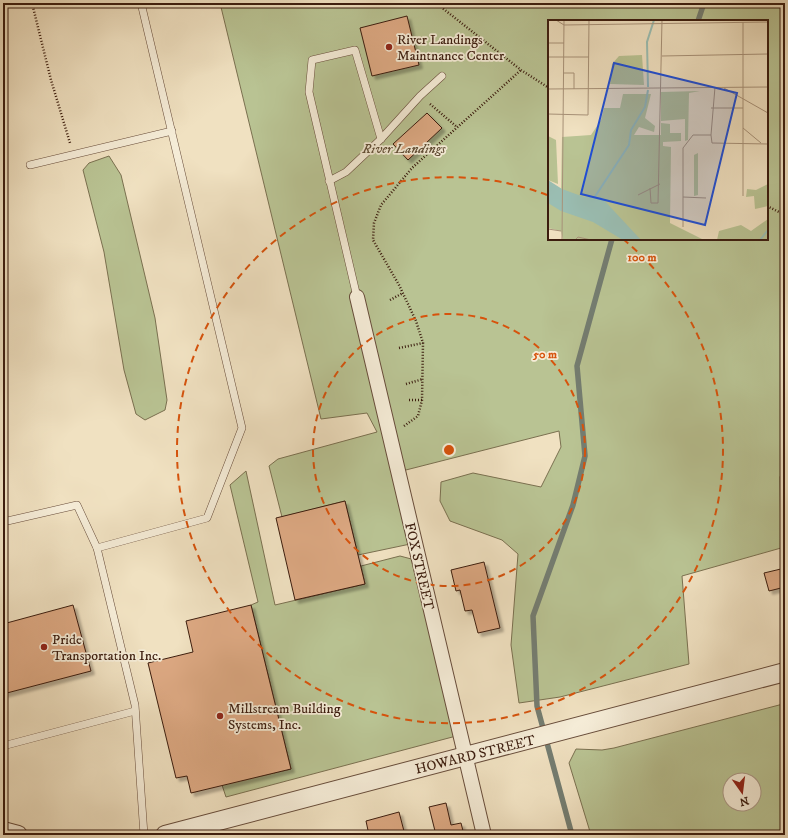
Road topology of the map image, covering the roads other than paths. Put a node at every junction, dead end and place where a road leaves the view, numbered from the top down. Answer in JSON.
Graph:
{"nodes":[{"id":1,"x":141,"y":3,"type":"edge"},
{"id":2,"x":442,"y":76,"type":"dead end"},
{"id":3,"x":172,"y":131,"type":"junction"},
{"id":4,"x":381,"y":140,"type":"junction"},
{"id":5,"x":30,"y":165,"type":"dead end"},
{"id":6,"x":329,"y":181,"type":"junction"},
{"id":7,"x":357,"y":297,"type":"joint"},
{"id":8,"x":3,"y":522,"type":"edge"},
{"id":9,"x":97,"y":548,"type":"junction"},
{"id":10,"x":785,"y":672,"type":"edge"},
{"id":11,"x":135,"y":711,"type":"junction"},
{"id":12,"x":3,"y":746,"type":"edge"},
{"id":13,"x":465,"y":756,"type":"junction"},
{"id":14,"x":3,"y":831,"type":"edge"},
{"id":15,"x":18,"y":835,"type":"edge"},
{"id":16,"x":144,"y":835,"type":"edge"},
{"id":17,"x":165,"y":835,"type":"edge"},
{"id":18,"x":484,"y":835,"type":"edge"}],
"edges":[{"from":1,"to":3,"type":"lane"},
{"from":2,"to":4,"type":"lane"},
{"from":3,"to":5,"type":"lane"},
{"from":3,"to":9,"type":"lane"},
{"from":4,"to":6,"type":"lane"},
{"from":4,"to":6,"type":"lane"},
{"from":6,"to":7,"type":"lane"},
{"from":7,"to":13,"type":"street","name":"FOX STREET"},
{"from":8,"to":9,"type":"lane"},
{"from":9,"to":11,"type":"lane"},
{"from":10,"to":13,"type":"street","name":"HOWARD STREET"},
{"from":11,"to":12,"type":"lane"},
{"from":11,"to":16,"type":"lane"},
{"from":13,"to":17,"type":"street","name":"HOWARD STREET"},
{"from":13,"to":18,"type":"street","name":"FOX STREET"},
{"from":14,"to":15,"type":"street"}]}
